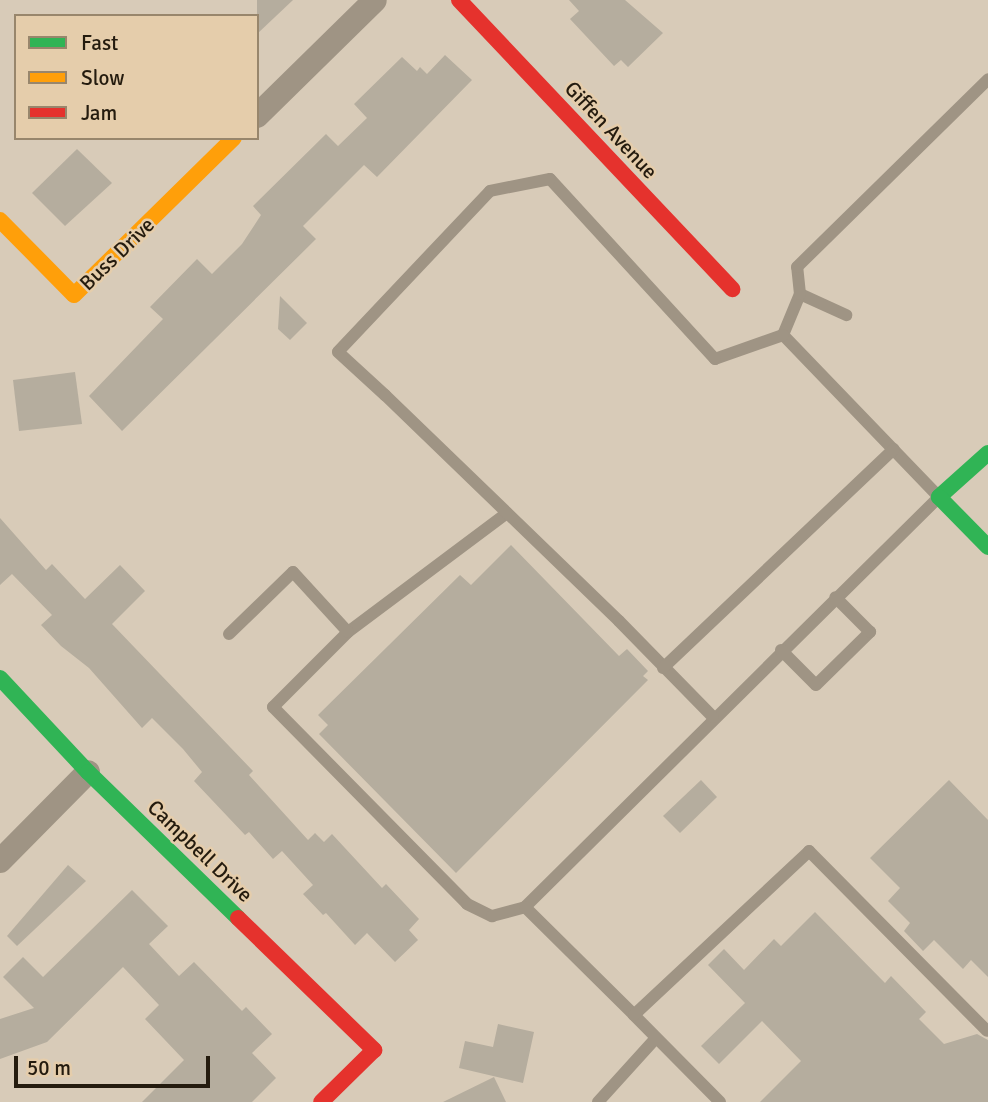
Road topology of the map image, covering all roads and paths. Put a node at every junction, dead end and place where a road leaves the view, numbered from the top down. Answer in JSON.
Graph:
{"nodes":[{"id":1,"x":375,"y":0,"type":"edge"},
{"id":2,"x":459,"y":0,"type":"edge"},
{"id":3,"x":988,"y":79,"type":"edge"},
{"id":4,"x":259,"y":114,"type":"edge"},
{"id":5,"x":232,"y":140,"type":"edge"},
{"id":6,"x":0,"y":220,"type":"edge"},
{"id":7,"x":732,"y":289,"type":"dead end"},
{"id":8,"x":800,"y":294,"type":"junction"},
{"id":9,"x":846,"y":315,"type":"dead end"},
{"id":10,"x":783,"y":335,"type":"junction"},
{"id":11,"x":894,"y":449,"type":"junction"},
{"id":12,"x":988,"y":453,"type":"edge"},
{"id":13,"x":940,"y":497,"type":"junction"},
{"id":14,"x":507,"y":513,"type":"junction"},
{"id":15,"x":988,"y":547,"type":"edge"},
{"id":16,"x":835,"y":597,"type":"junction"},
{"id":17,"x":348,"y":632,"type":"junction"},
{"id":18,"x":229,"y":634,"type":"dead end"},
{"id":19,"x":781,"y":650,"type":"junction"},
{"id":20,"x":663,"y":668,"type":"junction"},
{"id":21,"x":0,"y":678,"type":"edge"},
{"id":22,"x":713,"y":717,"type":"junction"},
{"id":23,"x":88,"y":772,"type":"junction"},
{"id":24,"x":0,"y":861,"type":"edge"},
{"id":25,"x":525,"y":907,"type":"junction"},
{"id":26,"x":634,"y":1015,"type":"junction"},
{"id":27,"x":986,"y":1031,"type":"edge"},
{"id":28,"x":656,"y":1038,"type":"junction"},
{"id":29,"x":321,"y":1102,"type":"edge"},
{"id":30,"x":598,"y":1102,"type":"edge"},
{"id":31,"x":720,"y":1102,"type":"edge"}],
"edges":[{"from":1,"to":4,"type":"street"},
{"from":2,"to":7,"type":"street","name":"Giffen Avenue"},
{"from":3,"to":8,"type":"lane"},
{"from":5,"to":6,"type":"street","name":"Buss Drive"},
{"from":8,"to":9,"type":"lane"},
{"from":8,"to":10,"type":"lane"},
{"from":10,"to":11,"type":"lane"},
{"from":10,"to":14,"type":"lane"},
{"from":11,"to":13,"type":"lane"},
{"from":11,"to":20,"type":"lane"},
{"from":12,"to":13,"type":"street"},
{"from":13,"to":15,"type":"street"},
{"from":13,"to":16,"type":"lane"},
{"from":14,"to":17,"type":"lane"},
{"from":14,"to":20,"type":"lane"},
{"from":16,"to":19,"type":"lane"},
{"from":16,"to":19,"type":"lane"},
{"from":17,"to":18,"type":"lane"},
{"from":17,"to":25,"type":"lane"},
{"from":19,"to":22,"type":"lane"},
{"from":20,"to":22,"type":"lane"},
{"from":21,"to":23,"type":"street","name":"Campbell Drive"},
{"from":22,"to":25,"type":"lane"},
{"from":23,"to":24,"type":"street"},
{"from":23,"to":29,"type":"street","name":"Campbell Drive"},
{"from":25,"to":26,"type":"lane"},
{"from":26,"to":27,"type":"lane"},
{"from":26,"to":28,"type":"lane"},
{"from":28,"to":30,"type":"lane"},
{"from":28,"to":31,"type":"lane"}]}
